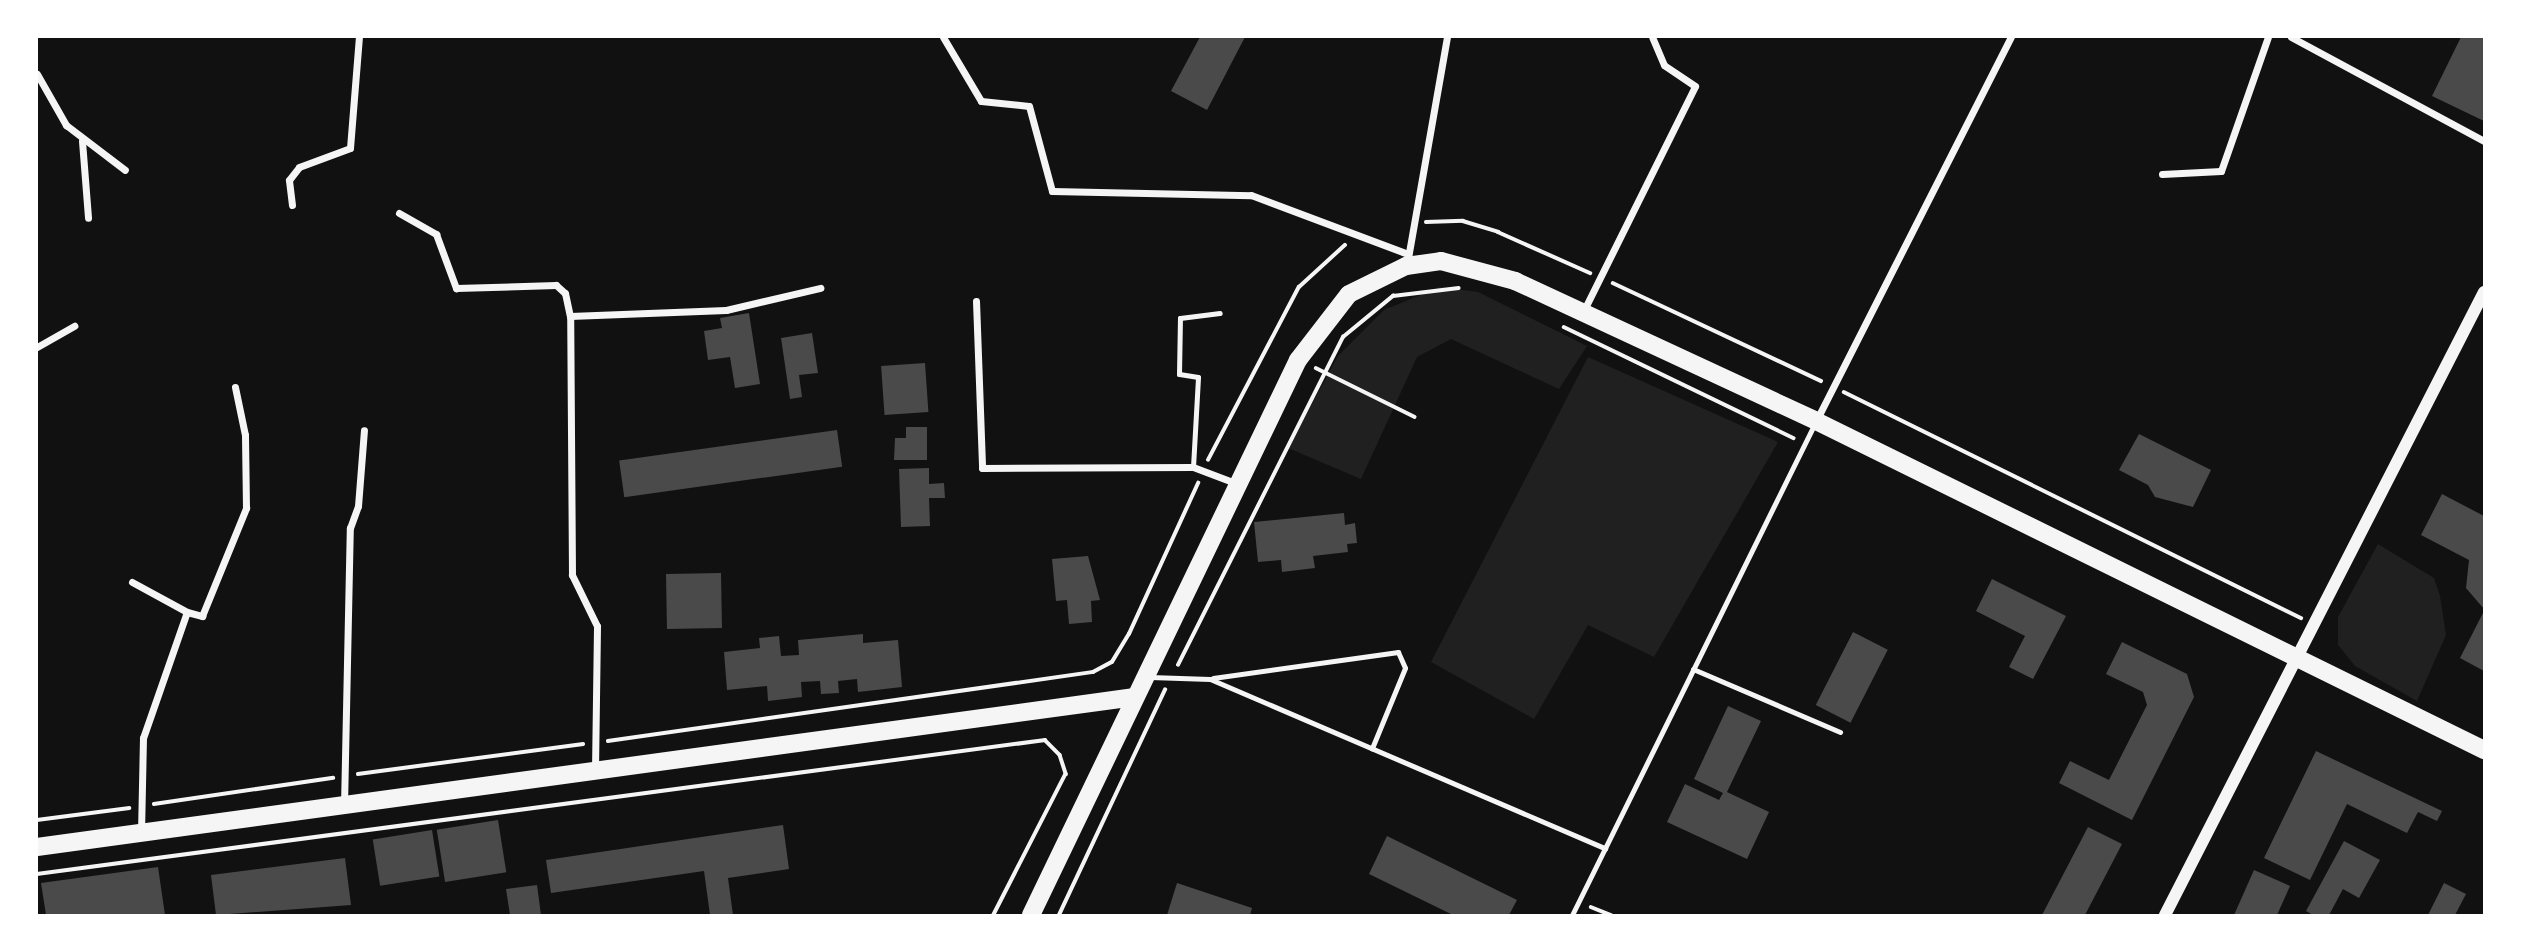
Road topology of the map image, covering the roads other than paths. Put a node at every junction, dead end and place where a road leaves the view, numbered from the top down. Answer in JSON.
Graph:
{"nodes":[{"id":1,"x":359,"y":37,"type":"edge"},
{"id":2,"x":943,"y":37,"type":"edge"},
{"id":3,"x":1447,"y":37,"type":"edge"},
{"id":4,"x":1652,"y":37,"type":"edge"},
{"id":5,"x":2011,"y":37,"type":"edge"},
{"id":6,"x":2268,"y":37,"type":"edge"},
{"id":7,"x":2291,"y":37,"type":"edge"},
{"id":8,"x":37,"y":74,"type":"edge"},
{"id":9,"x":82,"y":141,"type":"junction"},
{"id":10,"x":2484,"y":141,"type":"edge"},
{"id":11,"x":125,"y":170,"type":"dead end"},
{"id":12,"x":2162,"y":174,"type":"dead end"},
{"id":13,"x":292,"y":205,"type":"dead end"},
{"id":14,"x":399,"y":214,"type":"dead end"},
{"id":15,"x":88,"y":218,"type":"dead end"},
{"id":16,"x":1407,"y":260,"type":"junction"},
{"id":17,"x":820,"y":288,"type":"dead end"},
{"id":18,"x":2484,"y":292,"type":"edge"},
{"id":19,"x":976,"y":301,"type":"dead end"},
{"id":20,"x":1220,"y":313,"type":"dead end"},
{"id":21,"x":1583,"y":313,"type":"junction"},
{"id":22,"x":570,"y":316,"type":"junction"},
{"id":23,"x":74,"y":326,"type":"dead end"},
{"id":24,"x":37,"y":347,"type":"edge"},
{"id":25,"x":235,"y":387,"type":"dead end"},
{"id":26,"x":1816,"y":421,"type":"junction"},
{"id":27,"x":364,"y":429,"type":"dead end"},
{"id":28,"x":1193,"y":467,"type":"junction"},
{"id":29,"x":1238,"y":484,"type":"junction"},
{"id":30,"x":132,"y":582,"type":"dead end"},
{"id":31,"x":187,"y":612,"type":"junction"},
{"id":32,"x":2295,"y":659,"type":"junction"},
{"id":33,"x":1693,"y":669,"type":"junction"},
{"id":34,"x":1146,"y":677,"type":"junction"},
{"id":35,"x":1210,"y":679,"type":"junction"},
{"id":36,"x":1135,"y":697,"type":"junction"},
{"id":37,"x":1840,"y":732,"type":"dead end"},
{"id":38,"x":1372,"y":748,"type":"junction"},
{"id":39,"x":2484,"y":750,"type":"edge"},
{"id":40,"x":595,"y":771,"type":"junction"},
{"id":41,"x":344,"y":806,"type":"junction"},
{"id":42,"x":141,"y":834,"type":"junction"},
{"id":43,"x":37,"y":847,"type":"edge"},
{"id":44,"x":1605,"y":848,"type":"junction"},
{"id":45,"x":1031,"y":915,"type":"edge"},
{"id":46,"x":1572,"y":915,"type":"edge"},
{"id":47,"x":2165,"y":915,"type":"edge"}],
"edges":[{"from":1,"to":13,"type":"street"},
{"from":2,"to":16,"type":"street"},
{"from":3,"to":16,"type":"street"},
{"from":4,"to":21,"type":"street"},
{"from":5,"to":26,"type":"street"},
{"from":6,"to":12,"type":"street"},
{"from":7,"to":10,"type":"street"},
{"from":8,"to":9,"type":"street"},
{"from":9,"to":11,"type":"street"},
{"from":9,"to":15,"type":"street"},
{"from":14,"to":22,"type":"street"},
{"from":16,"to":21,"type":"main road"},
{"from":16,"to":29,"type":"main road"},
{"from":17,"to":22,"type":"street"},
{"from":18,"to":32,"type":"street"},
{"from":19,"to":28,"type":"street"},
{"from":20,"to":28,"type":"lane"},
{"from":21,"to":26,"type":"main road"},
{"from":22,"to":40,"type":"street"},
{"from":23,"to":24,"type":"street"},
{"from":25,"to":31,"type":"street"},
{"from":26,"to":32,"type":"main road"},
{"from":26,"to":33,"type":"lane"},
{"from":27,"to":41,"type":"street"},
{"from":28,"to":29,"type":"street"},
{"from":29,"to":34,"type":"main road"},
{"from":30,"to":31,"type":"street"},
{"from":31,"to":42,"type":"street"},
{"from":32,"to":39,"type":"main road"},
{"from":32,"to":47,"type":"street"},
{"from":33,"to":37,"type":"lane"},
{"from":33,"to":44,"type":"lane"},
{"from":34,"to":35,"type":"lane"},
{"from":34,"to":36,"type":"main road"},
{"from":35,"to":38,"type":"lane"},
{"from":35,"to":38,"type":"lane"},
{"from":36,"to":40,"type":"main road"},
{"from":36,"to":45,"type":"main road"},
{"from":38,"to":44,"type":"lane"},
{"from":40,"to":41,"type":"main road"},
{"from":41,"to":42,"type":"main road"},
{"from":42,"to":43,"type":"main road"},
{"from":44,"to":46,"type":"lane"}]}
